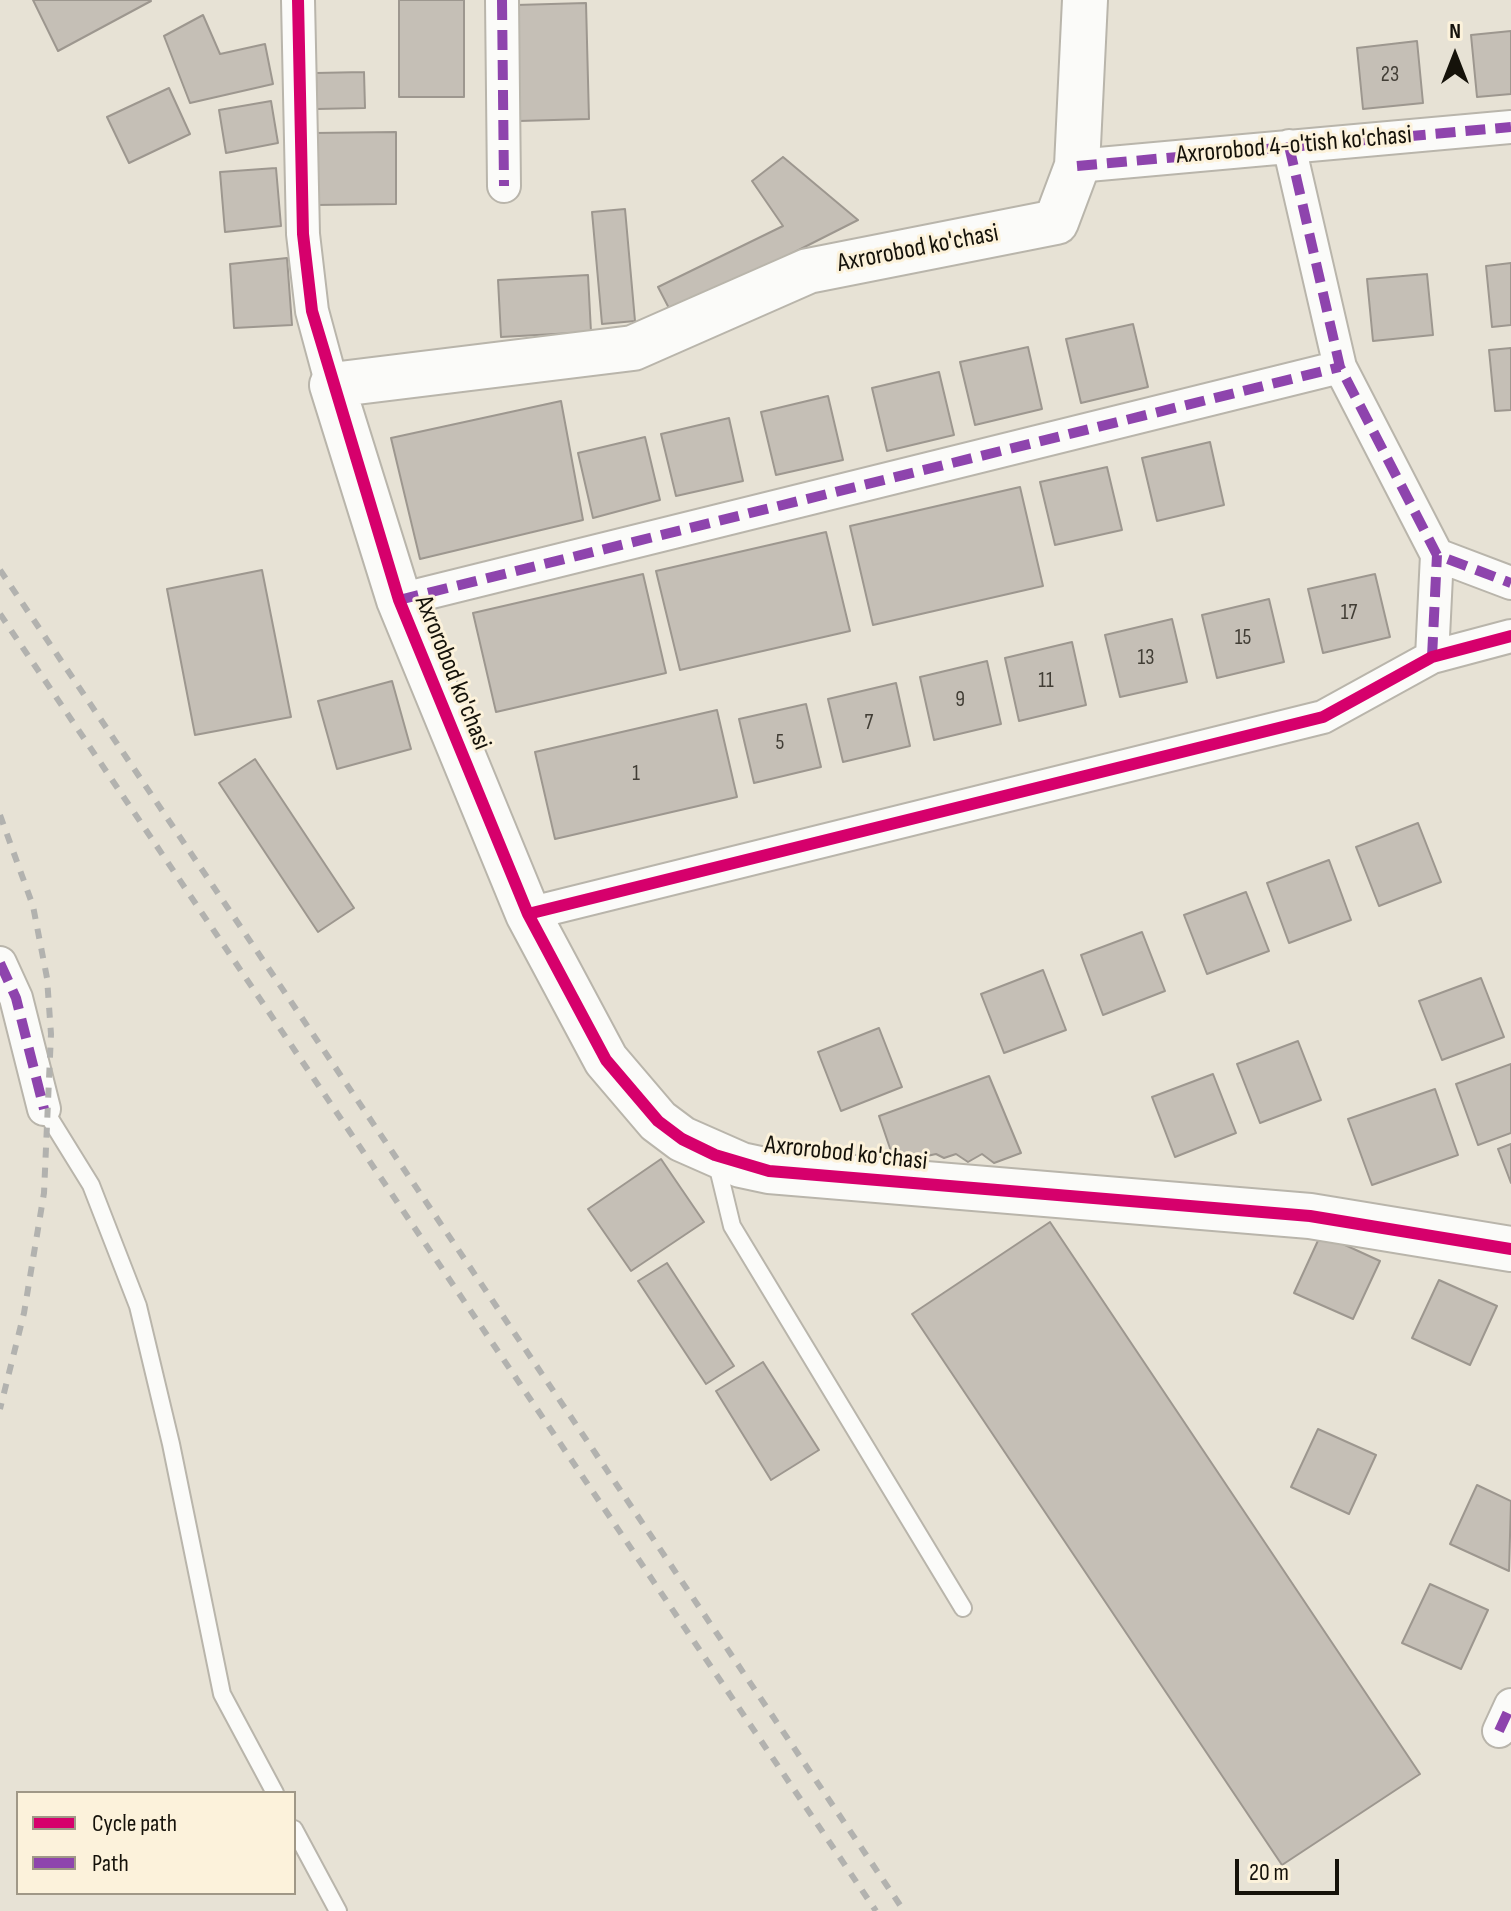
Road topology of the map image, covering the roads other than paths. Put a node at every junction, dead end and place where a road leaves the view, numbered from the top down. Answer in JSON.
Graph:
{"nodes":[{"id":1,"x":298,"y":0,"type":"edge"},
{"id":2,"x":502,"y":0,"type":"edge"},
{"id":3,"x":1085,"y":0,"type":"edge"},
{"id":4,"x":1511,"y":127,"type":"edge"},
{"id":5,"x":1289,"y":146,"type":"junction"},
{"id":6,"x":1077,"y":166,"type":"junction"},
{"id":7,"x":504,"y":186,"type":"dead end"},
{"id":8,"x":1340,"y":367,"type":"junction"},
{"id":9,"x":332,"y":385,"type":"junction"},
{"id":10,"x":1437,"y":555,"type":"junction"},
{"id":11,"x":1511,"y":583,"type":"edge"},
{"id":12,"x":399,"y":600,"type":"junction"},
{"id":13,"x":1511,"y":636,"type":"edge"},
{"id":14,"x":1432,"y":657,"type":"junction"},
{"id":15,"x":528,"y":914,"type":"junction"},
{"id":16,"x":0,"y":963,"type":"edge"},
{"id":17,"x":44,"y":1109,"type":"joint"},
{"id":18,"x":715,"y":1155,"type":"junction"},
{"id":19,"x":1511,"y":1249,"type":"edge"},
{"id":20,"x":963,"y":1608,"type":"dead end"},
{"id":21,"x":274,"y":1791,"type":"edge"},
{"id":22,"x":296,"y":1833,"type":"edge"},
{"id":23,"x":338,"y":1911,"type":"edge"}],
"edges":[{"from":1,"to":9,"type":"street"},
{"from":2,"to":7,"type":"street"},
{"from":3,"to":6,"type":"street","name":"Axrorobod ko'chasi"},
{"from":4,"to":5,"type":"street","name":"Axrorobod 4-o'tish ko'chasi"},
{"from":5,"to":6,"type":"street","name":"Axrorobod 4-o'tish ko'chasi"},
{"from":5,"to":8,"type":"street"},
{"from":6,"to":9,"type":"street","name":"Axrorobod ko'chasi"},
{"from":8,"to":10,"type":"street"},
{"from":8,"to":12,"type":"street"},
{"from":9,"to":12,"type":"street","name":"Axrorobod ko'chasi"},
{"from":10,"to":11,"type":"street"},
{"from":10,"to":14,"type":"street"},
{"from":12,"to":15,"type":"street","name":"Axrorobod ko'chasi"},
{"from":13,"to":14,"type":"street"},
{"from":14,"to":15,"type":"street"},
{"from":15,"to":18,"type":"street","name":"Axrorobod ko'chasi"},
{"from":16,"to":17,"type":"street"},
{"from":17,"to":21,"type":"lane"},
{"from":18,"to":19,"type":"street","name":"Axrorobod ko'chasi"},
{"from":18,"to":20,"type":"lane"},
{"from":22,"to":23,"type":"lane"}]}
